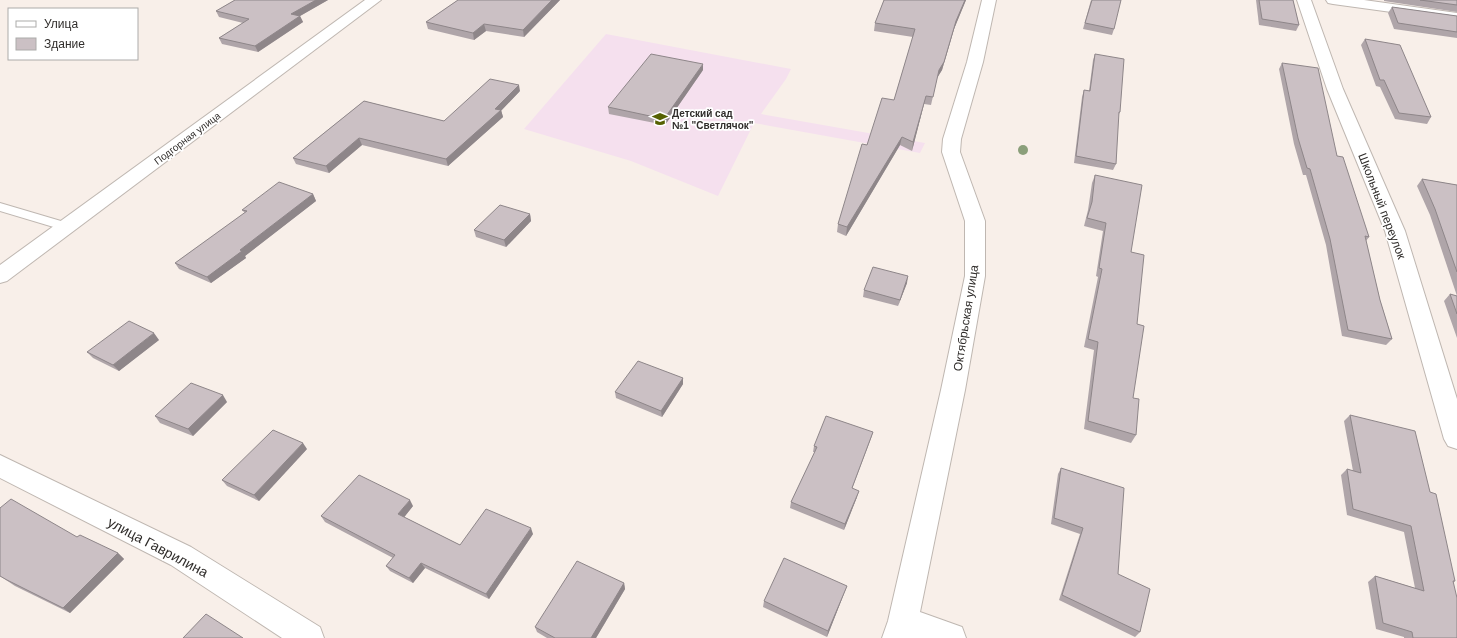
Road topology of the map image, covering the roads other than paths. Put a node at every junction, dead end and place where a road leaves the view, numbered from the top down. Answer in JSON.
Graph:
{"nodes":[{"id":1,"x":374,"y":0,"type":"edge"},
{"id":2,"x":989,"y":0,"type":"edge"},
{"id":3,"x":1304,"y":0,"type":"edge"},
{"id":4,"x":1333,"y":0,"type":"edge"},
{"id":5,"x":1457,"y":17,"type":"edge"},
{"id":6,"x":0,"y":207,"type":"edge"},
{"id":7,"x":67,"y":227,"type":"junction"},
{"id":8,"x":0,"y":276,"type":"edge"},
{"id":9,"x":1457,"y":439,"type":"edge"},
{"id":10,"x":0,"y":466,"type":"edge"},
{"id":11,"x":900,"y":629,"type":"edge"},
{"id":12,"x":309,"y":638,"type":"edge"},
{"id":13,"x":951,"y":638,"type":"edge"}],
"edges":[{"from":1,"to":7,"type":"street","name":"Подгорная улица"},
{"from":2,"to":11,"type":"street","name":"Октябрьская улица"},
{"from":3,"to":9,"type":"street","name":"Школьный переулок"},
{"from":4,"to":5,"type":"street"},
{"from":6,"to":7,"type":"lane"},
{"from":7,"to":8,"type":"street","name":"Подгорная улица"},
{"from":10,"to":12,"type":"street","name":"улица Гаврилина"},
{"from":11,"to":13,"type":"street"}]}
